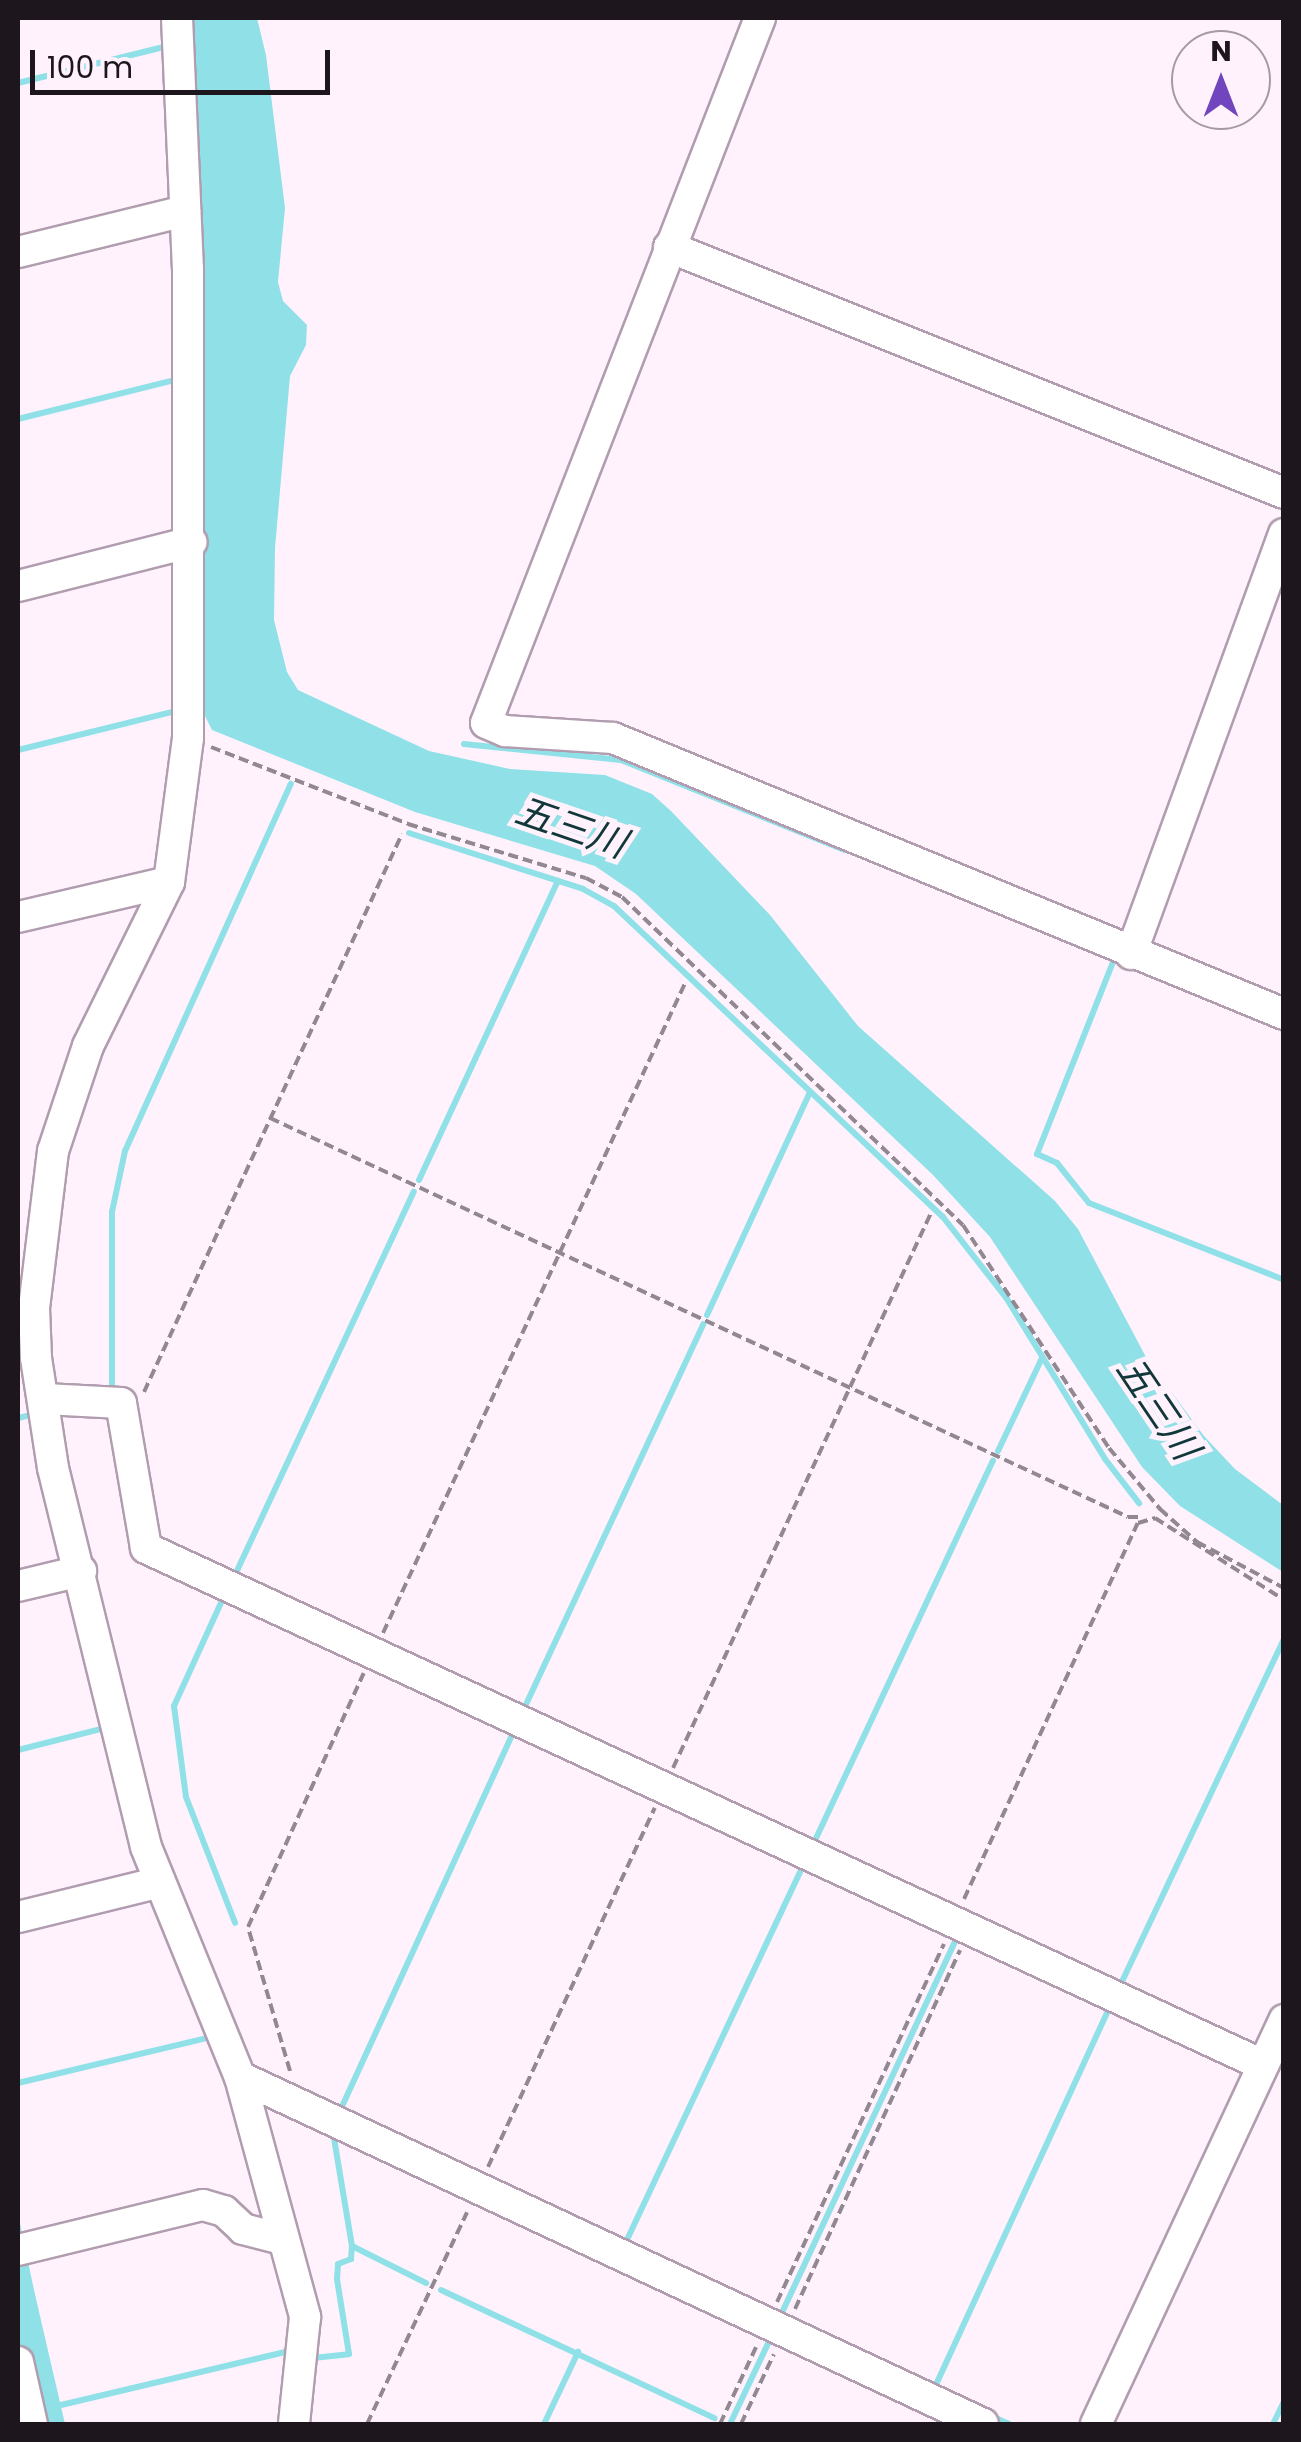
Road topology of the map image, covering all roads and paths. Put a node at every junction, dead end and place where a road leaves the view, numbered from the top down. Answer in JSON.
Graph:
{"nodes":[{"id":1,"x":177,"y":18,"type":"edge"},
{"id":2,"x":760,"y":18,"type":"edge"},
{"id":3,"x":184,"y":211,"type":"junction"},
{"id":4,"x":669,"y":247,"type":"junction"},
{"id":5,"x":18,"y":252,"type":"edge"},
{"id":6,"x":1284,"y":493,"type":"edge"},
{"id":7,"x":1284,"y":534,"type":"edge"},
{"id":8,"x":192,"y":542,"type":"junction"},
{"id":9,"x":18,"y":586,"type":"edge"},
{"id":10,"x":188,"y":738,"type":"junction"},
{"id":11,"x":402,"y":834,"type":"dead end"},
{"id":12,"x":168,"y":882,"type":"junction"},
{"id":13,"x":18,"y":917,"type":"edge"},
{"id":14,"x":1131,"y":954,"type":"junction"},
{"id":15,"x":686,"y":981,"type":"dead end"},
{"id":16,"x":1284,"y":1014,"type":"edge"},
{"id":17,"x":270,"y":1118,"type":"junction"},
{"id":18,"x":931,"y":1214,"type":"dead end"},
{"id":19,"x":29,"y":1249,"type":"edge"},
{"id":20,"x":560,"y":1252,"type":"junction"},
{"id":21,"x":850,"y":1388,"type":"junction"},
{"id":22,"x":45,"y":1400,"type":"junction"},
{"id":23,"x":122,"y":1403,"type":"junction"},
{"id":24,"x":1146,"y":1518,"type":"dead end"},
{"id":25,"x":81,"y":1571,"type":"junction"},
{"id":26,"x":18,"y":1586,"type":"edge"},
{"id":27,"x":1284,"y":1588,"type":"edge"},
{"id":28,"x":373,"y":1654,"type":"junction"},
{"id":29,"x":664,"y":1789,"type":"junction"},
{"id":30,"x":160,"y":1882,"type":"junction"},
{"id":31,"x":18,"y":1917,"type":"edge"},
{"id":32,"x":968,"y":1932,"type":"junction"},
{"id":33,"x":1284,"y":2020,"type":"edge"},
{"id":34,"x":1262,"y":2064,"type":"junction"},
{"id":35,"x":240,"y":2077,"type":"junction"},
{"id":36,"x":296,"y":2105,"type":"junction"},
{"id":37,"x":477,"y":2190,"type":"junction"},
{"id":38,"x":282,"y":2239,"type":"junction"},
{"id":39,"x":24,"y":2248,"type":"edge"},
{"id":40,"x":784,"y":2332,"type":"junction"},
{"id":41,"x":18,"y":2362,"type":"edge"},
{"id":42,"x":32,"y":2424,"type":"edge"},
{"id":43,"x":294,"y":2424,"type":"edge"},
{"id":44,"x":367,"y":2424,"type":"edge"},
{"id":45,"x":741,"y":2424,"type":"edge"},
{"id":46,"x":983,"y":2424,"type":"edge"},
{"id":47,"x":1096,"y":2424,"type":"edge"}],
"edges":[{"from":1,"to":3,"type":"street"},
{"from":2,"to":4,"type":"street"},
{"from":3,"to":5,"type":"street"},
{"from":3,"to":8,"type":"street"},
{"from":4,"to":6,"type":"street"},
{"from":4,"to":14,"type":"street"},
{"from":7,"to":14,"type":"street"},
{"from":8,"to":9,"type":"street"},
{"from":8,"to":10,"type":"street"},
{"from":10,"to":12,"type":"street"},
{"from":10,"to":27,"type":"path"},
{"from":11,"to":17,"type":"path"},
{"from":12,"to":13,"type":"street"},
{"from":12,"to":19,"type":"street"},
{"from":14,"to":16,"type":"street"},
{"from":15,"to":20,"type":"path"},
{"from":17,"to":20,"type":"path"},
{"from":17,"to":23,"type":"path"},
{"from":18,"to":21,"type":"path"},
{"from":19,"to":22,"type":"street"},
{"from":20,"to":21,"type":"path"},
{"from":20,"to":28,"type":"path"},
{"from":21,"to":24,"type":"path"},
{"from":21,"to":29,"type":"path"},
{"from":22,"to":23,"type":"street"},
{"from":22,"to":25,"type":"street"},
{"from":23,"to":28,"type":"street"},
{"from":25,"to":26,"type":"street"},
{"from":25,"to":30,"type":"street"},
{"from":28,"to":29,"type":"street"},
{"from":28,"to":36,"type":"path"},
{"from":29,"to":32,"type":"street"},
{"from":29,"to":37,"type":"path"},
{"from":30,"to":31,"type":"street"},
{"from":30,"to":35,"type":"street"},
{"from":32,"to":34,"type":"street"},
{"from":32,"to":40,"type":"path"},
{"from":33,"to":34,"type":"street"},
{"from":34,"to":47,"type":"street"},
{"from":35,"to":36,"type":"street"},
{"from":35,"to":38,"type":"street"},
{"from":36,"to":37,"type":"street"},
{"from":37,"to":40,"type":"street"},
{"from":37,"to":44,"type":"path"},
{"from":38,"to":39,"type":"street"},
{"from":38,"to":43,"type":"street"},
{"from":40,"to":45,"type":"path"},
{"from":40,"to":46,"type":"street"},
{"from":41,"to":42,"type":"street"}]}
